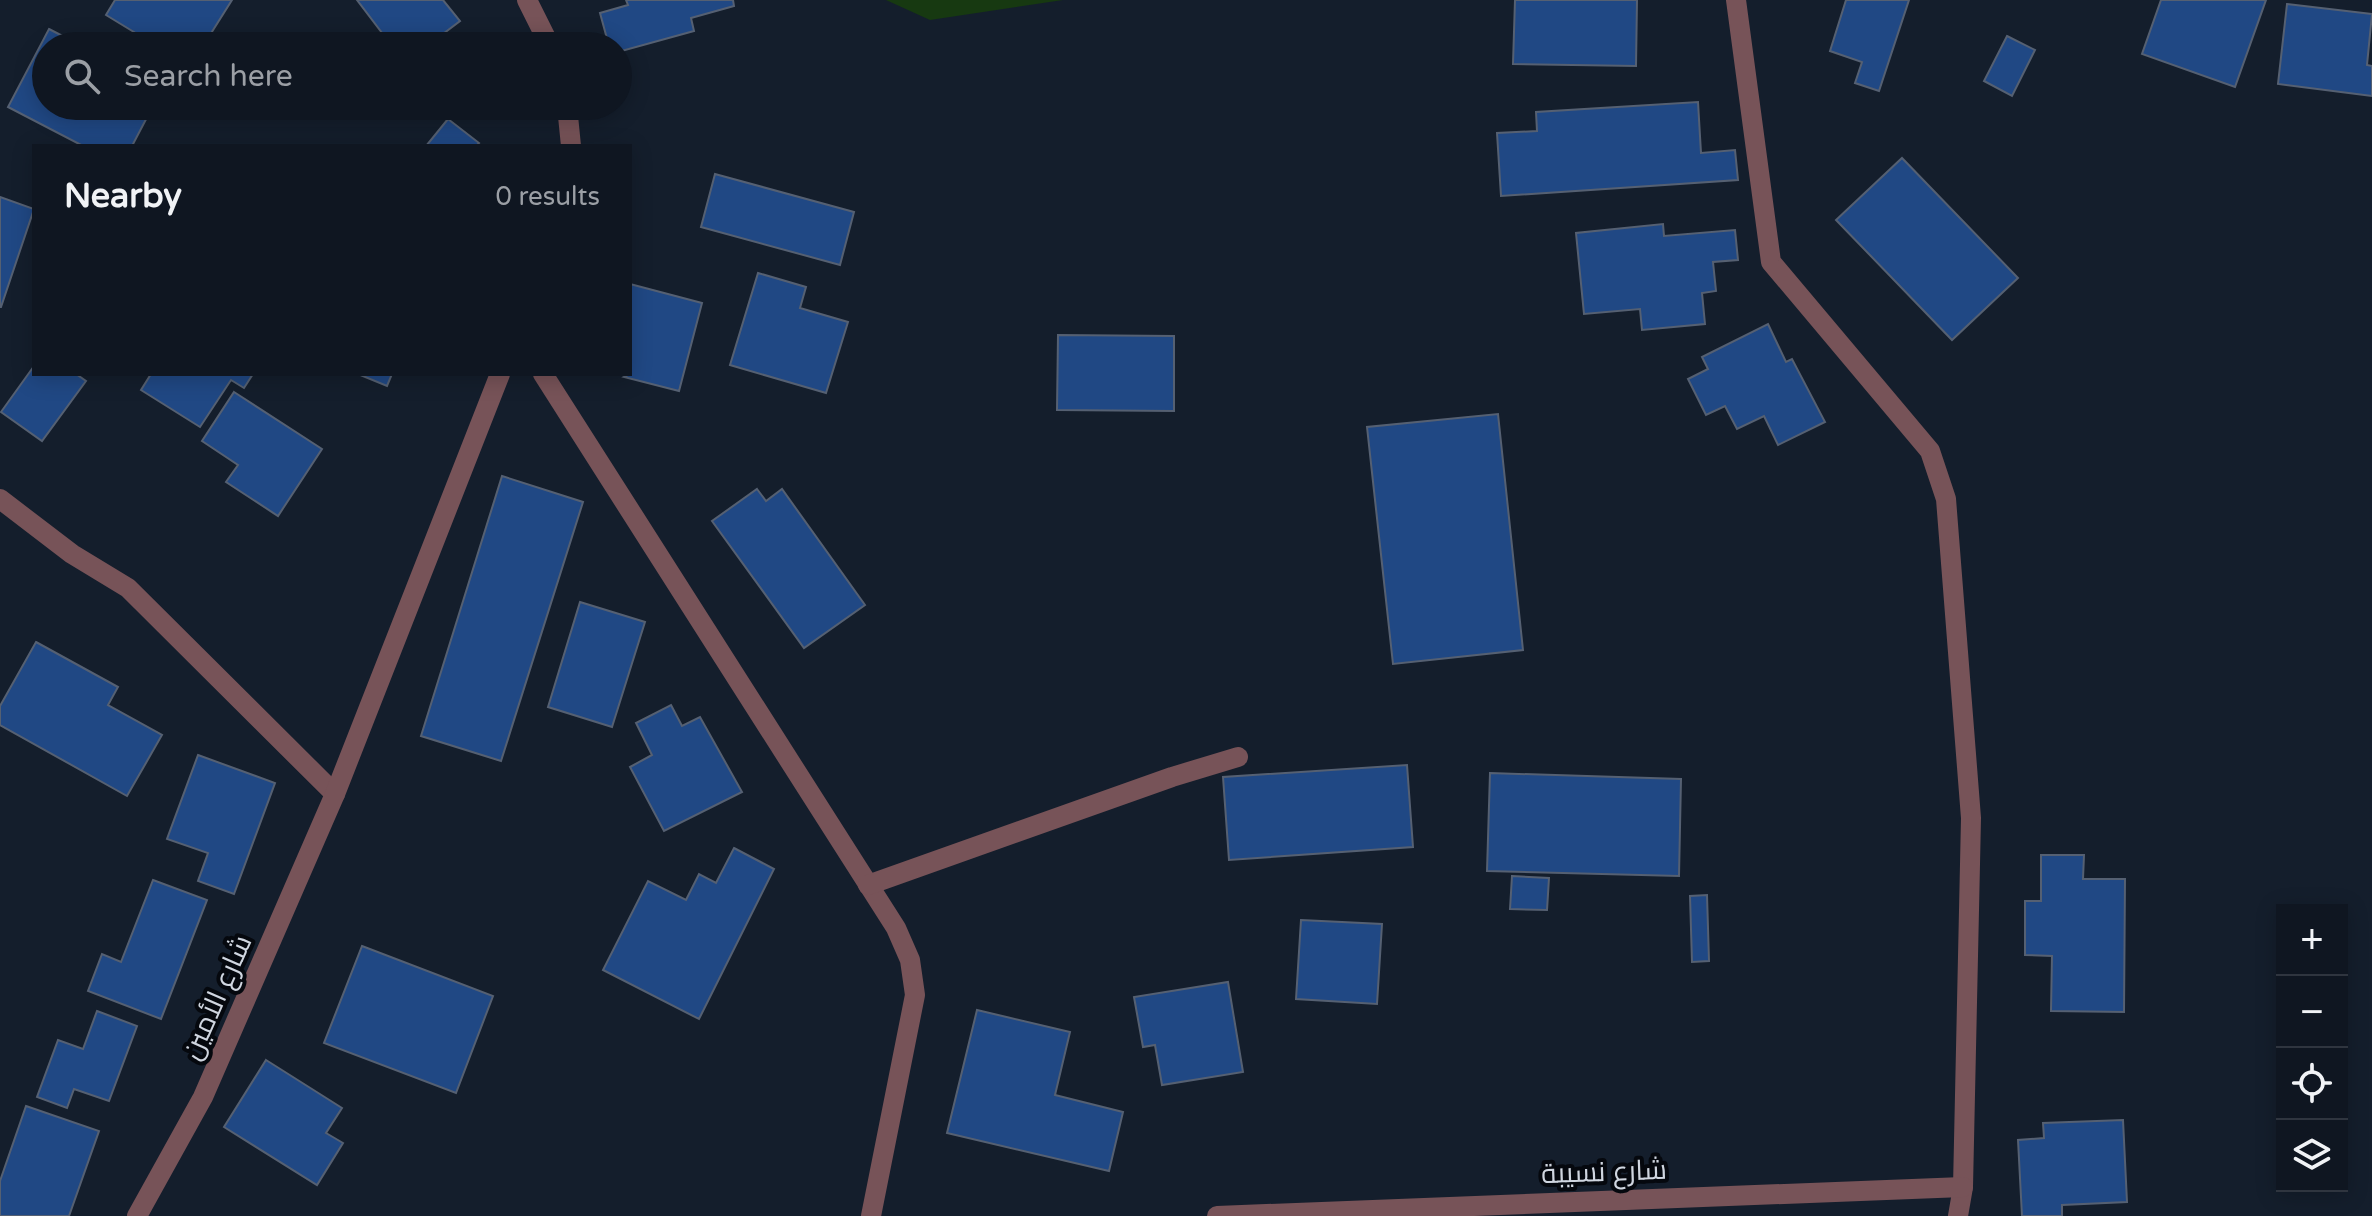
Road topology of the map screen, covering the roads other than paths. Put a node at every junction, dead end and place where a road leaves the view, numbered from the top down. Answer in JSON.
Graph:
{"nodes":[{"id":1,"x":527,"y":0,"type":"edge"},
{"id":2,"x":1736,"y":0,"type":"edge"},
{"id":3,"x":543,"y":32,"type":"edge"},
{"id":4,"x":568,"y":120,"type":"edge"},
{"id":5,"x":571,"y":144,"type":"edge"},
{"id":6,"x":499,"y":376,"type":"edge"},
{"id":7,"x":544,"y":376,"type":"edge"},
{"id":8,"x":0,"y":499,"type":"edge"},
{"id":9,"x":1238,"y":757,"type":"dead end"},
{"id":10,"x":335,"y":794,"type":"junction"},
{"id":11,"x":868,"y":885,"type":"junction"},
{"id":12,"x":1963,"y":1187,"type":"junction"},
{"id":13,"x":1656,"y":1207,"type":"edge"},
{"id":14,"x":137,"y":1216,"type":"edge"},
{"id":15,"x":871,"y":1216,"type":"edge"},
{"id":16,"x":1217,"y":1216,"type":"edge"},
{"id":17,"x":1958,"y":1216,"type":"edge"}],
"edges":[{"from":1,"to":3,"type":"street"},
{"from":2,"to":12,"type":"street"},
{"from":4,"to":5,"type":"street"},
{"from":6,"to":10,"type":"street","name":"شارع الأمين"},
{"from":7,"to":11,"type":"street"},
{"from":8,"to":10,"type":"street"},
{"from":9,"to":11,"type":"street"},
{"from":10,"to":14,"type":"street","name":"شارع الأمين"},
{"from":11,"to":15,"type":"street"},
{"from":12,"to":13,"type":"street","name":"شارع نسيبة"},
{"from":12,"to":17,"type":"street"},
{"from":13,"to":16,"type":"street","name":"شارع نسيبة"}]}
